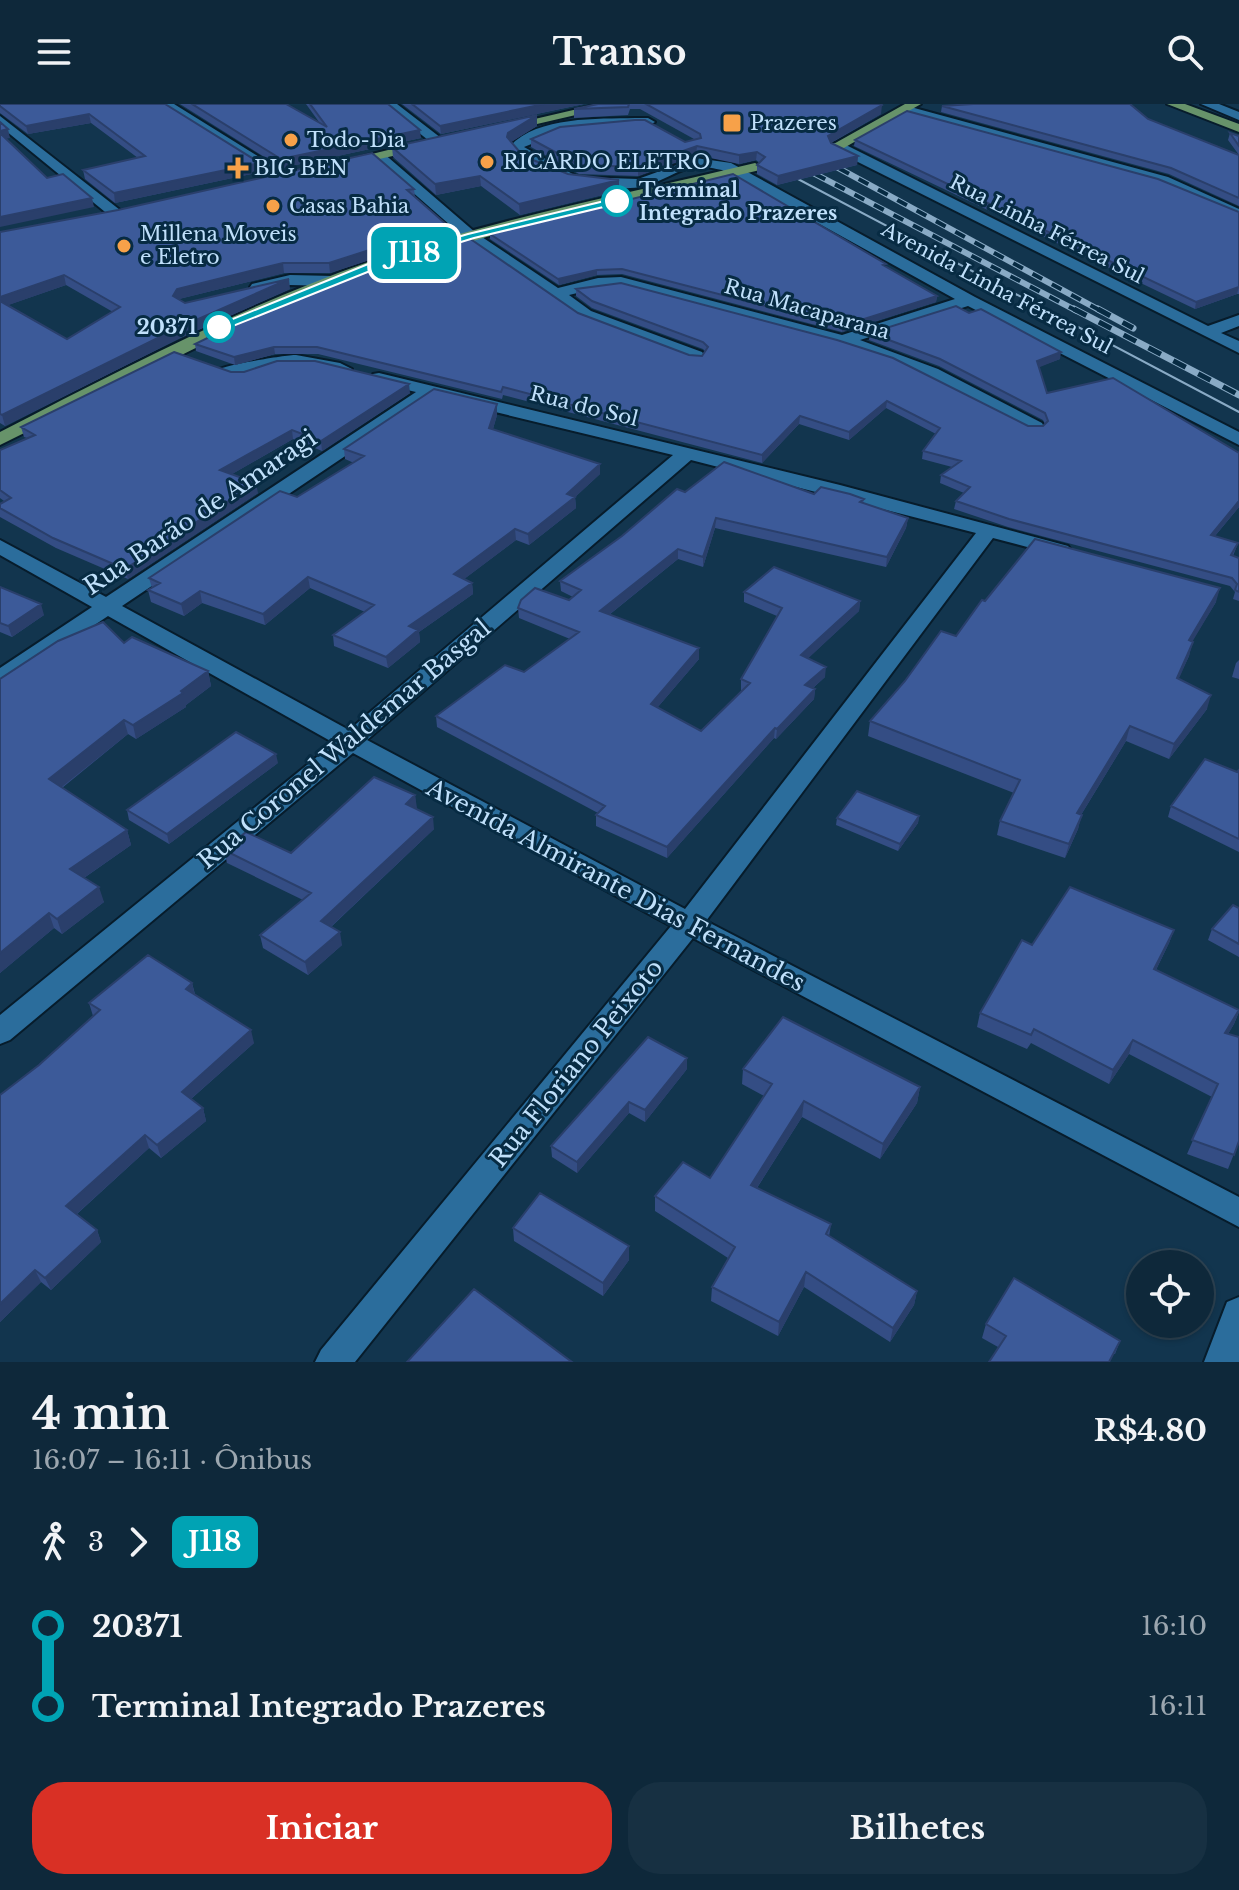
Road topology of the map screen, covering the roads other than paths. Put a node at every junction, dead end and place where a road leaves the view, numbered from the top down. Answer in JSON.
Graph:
{"nodes":[{"id":1,"x":165,"y":104,"type":"edge"},
{"id":2,"x":389,"y":104,"type":"edge"},
{"id":3,"x":616,"y":104,"type":"edge"},
{"id":4,"x":933,"y":104,"type":"edge"},
{"id":5,"x":1207,"y":104,"type":"edge"},
{"id":6,"x":1157,"y":105,"type":"edge"},
{"id":7,"x":912,"y":106,"type":"edge"},
{"id":8,"x":1178,"y":106,"type":"edge"},
{"id":9,"x":1239,"y":116,"type":"edge"},
{"id":10,"x":0,"y":120,"type":"edge"},
{"id":11,"x":1239,"y":128,"type":"edge"},
{"id":12,"x":497,"y":129,"type":"edge"},
{"id":13,"x":453,"y":138,"type":"edge"},
{"id":14,"x":438,"y":141,"type":"junction"},
{"id":15,"x":837,"y":146,"type":"joint"},
{"id":16,"x":377,"y":155,"type":"junction"},
{"id":17,"x":701,"y":156,"type":"junction"},
{"id":18,"x":330,"y":166,"type":"edge"},
{"id":19,"x":755,"y":167,"type":"joint"},
{"id":20,"x":737,"y":171,"type":"junction"},
{"id":21,"x":299,"y":173,"type":"edge"},
{"id":22,"x":276,"y":178,"type":"joint"},
{"id":23,"x":115,"y":213,"type":"edge"},
{"id":24,"x":1239,"y":214,"type":"edge"},
{"id":25,"x":471,"y":236,"type":"junction"},
{"id":26,"x":333,"y":281,"type":"junction"},
{"id":27,"x":239,"y":292,"type":"edge"},
{"id":28,"x":555,"y":294,"type":"junction"},
{"id":29,"x":969,"y":300,"type":"junction"},
{"id":30,"x":1239,"y":320,"type":"edge"},
{"id":31,"x":1208,"y":332,"type":"junction"},
{"id":32,"x":843,"y":340,"type":"junction"},
{"id":33,"x":1239,"y":348,"type":"edge"},
{"id":34,"x":172,"y":351,"type":"junction"},
{"id":35,"x":696,"y":356,"type":"edge"},
{"id":36,"x":430,"y":391,"type":"junction"},
{"id":37,"x":1035,"y":427,"type":"edge"},
{"id":38,"x":0,"y":439,"type":"edge"},
{"id":39,"x":1239,"y":439,"type":"edge"},
{"id":40,"x":686,"y":454,"type":"junction"},
{"id":41,"x":989,"y":530,"type":"junction"},
{"id":42,"x":0,"y":546,"type":"edge"},
{"id":43,"x":1083,"y":556,"type":"edge"},
{"id":44,"x":106,"y":606,"type":"junction"},
{"id":45,"x":0,"y":678,"type":"edge"},
{"id":46,"x":349,"y":743,"type":"junction"},
{"id":47,"x":688,"y":925,"type":"junction"},
{"id":48,"x":0,"y":1032,"type":"edge"},
{"id":49,"x":1239,"y":1213,"type":"edge"},
{"id":50,"x":1239,"y":1313,"type":"edge"},
{"id":51,"x":333,"y":1362,"type":"edge"},
{"id":52,"x":1222,"y":1362,"type":"edge"}],
"edges":[{"from":1,"to":22,"type":"street"},
{"from":2,"to":14,"type":"street"},
{"from":3,"to":12,"type":"main road"},
{"from":3,"to":17,"type":"street"},
{"from":4,"to":7,"type":"main road"},
{"from":5,"to":9,"type":"street"},
{"from":6,"to":8,"type":"main road"},
{"from":7,"to":15,"type":"main road"},
{"from":7,"to":24,"type":"street"},
{"from":8,"to":11,"type":"main road"},
{"from":10,"to":23,"type":"street"},
{"from":13,"to":14,"type":"main road"},
{"from":14,"to":16,"type":"main road"},
{"from":15,"to":31,"type":"street","name":"Rua Linha Férrea Sul"},
{"from":16,"to":18,"type":"main road"},
{"from":16,"to":25,"type":"street"},
{"from":17,"to":19,"type":"street"},
{"from":17,"to":20,"type":"street"},
{"from":19,"to":20,"type":"main road"},
{"from":20,"to":25,"type":"main road"},
{"from":20,"to":29,"type":"street","name":"Avenida Linha Férrea Sul"},
{"from":21,"to":22,"type":"main road"},
{"from":25,"to":26,"type":"main road"},
{"from":25,"to":28,"type":"street"},
{"from":26,"to":27,"type":"street"},
{"from":26,"to":34,"type":"main road"},
{"from":28,"to":32,"type":"street","name":"Rua Macaparana"},
{"from":28,"to":35,"type":"street"},
{"from":29,"to":32,"type":"street"},
{"from":29,"to":39,"type":"street","name":"Avenida Linha Férrea Sul"},
{"from":30,"to":31,"type":"street"},
{"from":31,"to":33,"type":"street","name":"Rua Linha Férrea Sul"},
{"from":32,"to":37,"type":"street","name":"Rua Macaparana"},
{"from":34,"to":36,"type":"street","name":"Rua do Sol"},
{"from":34,"to":38,"type":"main road"},
{"from":36,"to":40,"type":"street","name":"Rua do Sol"},
{"from":36,"to":44,"type":"street","name":"Rua Barão de Amaragi"},
{"from":40,"to":41,"type":"street","name":"Rua do Sol"},
{"from":40,"to":46,"type":"street","name":"Rua Coronel Waldemar Basgal"},
{"from":41,"to":43,"type":"street","name":"Rua do Sol"},
{"from":41,"to":47,"type":"street","name":"Rua Floriano Peixoto"},
{"from":42,"to":44,"type":"street","name":"Avenida Almirante Dias Fernandes"},
{"from":44,"to":45,"type":"street","name":"Rua Barão de Amaragi"},
{"from":44,"to":46,"type":"street","name":"Avenida Almirante Dias Fernandes"},
{"from":46,"to":47,"type":"street","name":"Avenida Almirante Dias Fernandes"},
{"from":46,"to":48,"type":"street","name":"Rua Coronel Waldemar Basgal"},
{"from":47,"to":49,"type":"street","name":"Avenida Almirante Dias Fernandes"},
{"from":47,"to":51,"type":"street","name":"Rua Floriano Peixoto"},
{"from":50,"to":52,"type":"street"}]}
